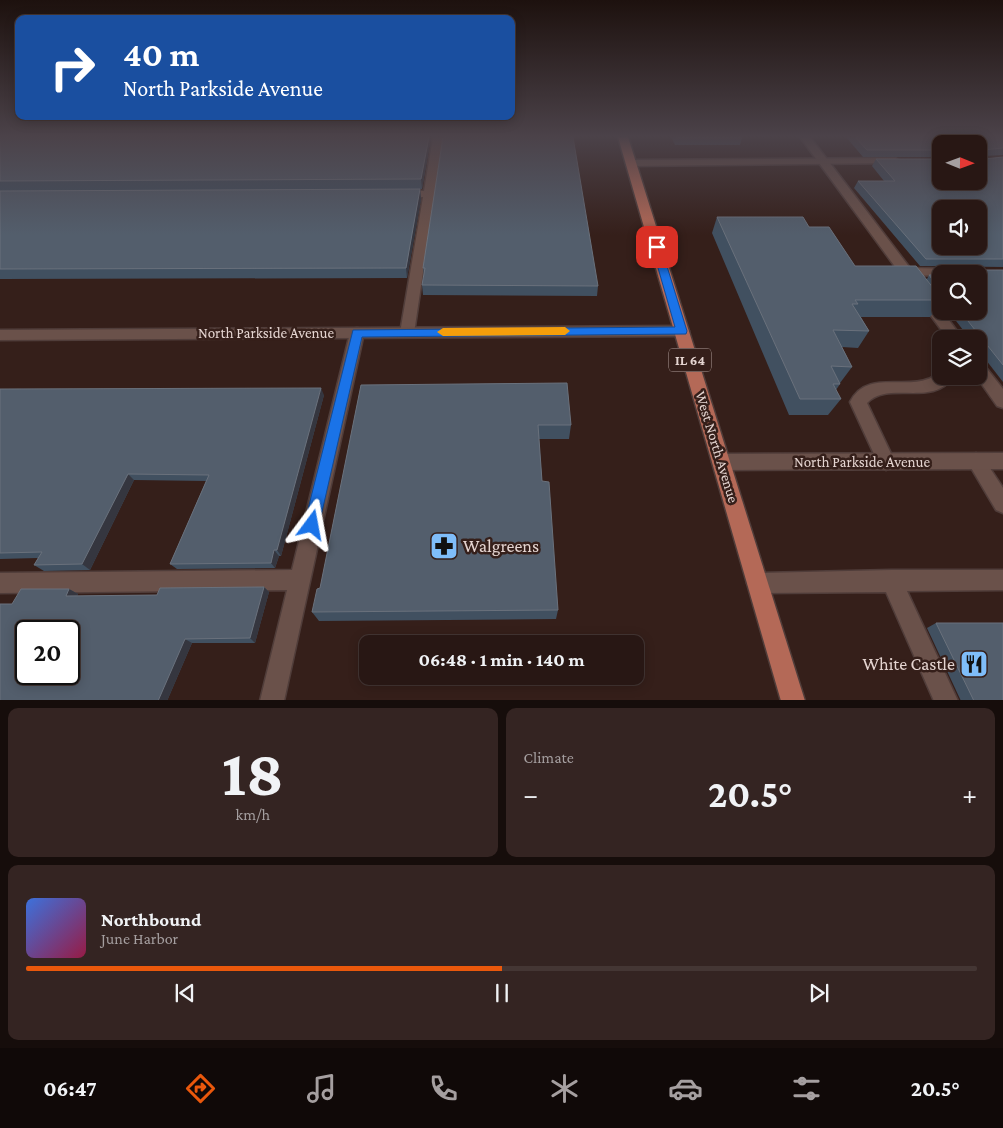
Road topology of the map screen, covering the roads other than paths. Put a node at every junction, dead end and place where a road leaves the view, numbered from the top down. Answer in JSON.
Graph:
{"nodes":[{"id":1,"x":433,"y":170,"type":"edge"},
{"id":2,"x":633,"y":170,"type":"edge"},
{"id":3,"x":830,"y":170,"type":"edge"},
{"id":4,"x":389,"y":194,"type":"edge"},
{"id":5,"x":429,"y":194,"type":"junction"},
{"id":6,"x":907,"y":272,"type":"junction"},
{"id":7,"x":932,"y":272,"type":"edge"},
{"id":8,"x":949,"y":330,"type":"edge"},
{"id":9,"x":682,"y":331,"type":"junction"},
{"id":10,"x":406,"y":332,"type":"junction"},
{"id":11,"x":357,"y":333,"type":"junction"},
{"id":12,"x":0,"y":335,"type":"edge"},
{"id":13,"x":987,"y":380,"type":"edge"},
{"id":14,"x":932,"y":385,"type":"edge"},
{"id":15,"x":1003,"y":401,"type":"edge"},
{"id":16,"x":1003,"y":461,"type":"edge"},
{"id":17,"x":721,"y":462,"type":"junction"},
{"id":18,"x":886,"y":462,"type":"junction"},
{"id":19,"x":976,"y":462,"type":"junction"},
{"id":20,"x":1003,"y":504,"type":"edge"},
{"id":21,"x":299,"y":580,"type":"junction"},
{"id":22,"x":891,"y":580,"type":"junction"},
{"id":23,"x":1003,"y":580,"type":"edge"},
{"id":24,"x":0,"y":583,"type":"edge"},
{"id":25,"x":757,"y":583,"type":"junction"},
{"id":26,"x":272,"y":700,"type":"edge"},
{"id":27,"x":793,"y":700,"type":"edge"},
{"id":28,"x":946,"y":700,"type":"edge"}],
"edges":[{"from":1,"to":5,"type":"street"},
{"from":2,"to":9,"type":"main road","name":"West North Avenue","number":"IL 64"},
{"from":3,"to":6,"type":"street"},
{"from":4,"to":5,"type":"street"},
{"from":5,"to":10,"type":"street"},
{"from":6,"to":7,"type":"street"},
{"from":6,"to":8,"type":"street"},
{"from":9,"to":10,"type":"street","name":"North Parkside Avenue"},
{"from":9,"to":17,"type":"main road","name":"West North Avenue","number":"IL 64"},
{"from":10,"to":11,"type":"street","name":"North Parkside Avenue"},
{"from":11,"to":12,"type":"street","name":"North Parkside Avenue"},
{"from":11,"to":21,"type":"street"},
{"from":13,"to":15,"type":"street"},
{"from":14,"to":18,"type":"street"},
{"from":16,"to":19,"type":"street","name":"North Parkside Avenue"},
{"from":17,"to":18,"type":"street","name":"North Parkside Avenue"},
{"from":17,"to":25,"type":"main road","name":"West North Avenue","number":"IL 64"},
{"from":18,"to":19,"type":"street","name":"North Parkside Avenue"},
{"from":19,"to":20,"type":"street"},
{"from":21,"to":24,"type":"street"},
{"from":21,"to":26,"type":"street"},
{"from":22,"to":23,"type":"street"},
{"from":22,"to":25,"type":"street"},
{"from":22,"to":28,"type":"street"},
{"from":25,"to":27,"type":"main road","name":"West North Avenue","number":"IL 64"}]}
